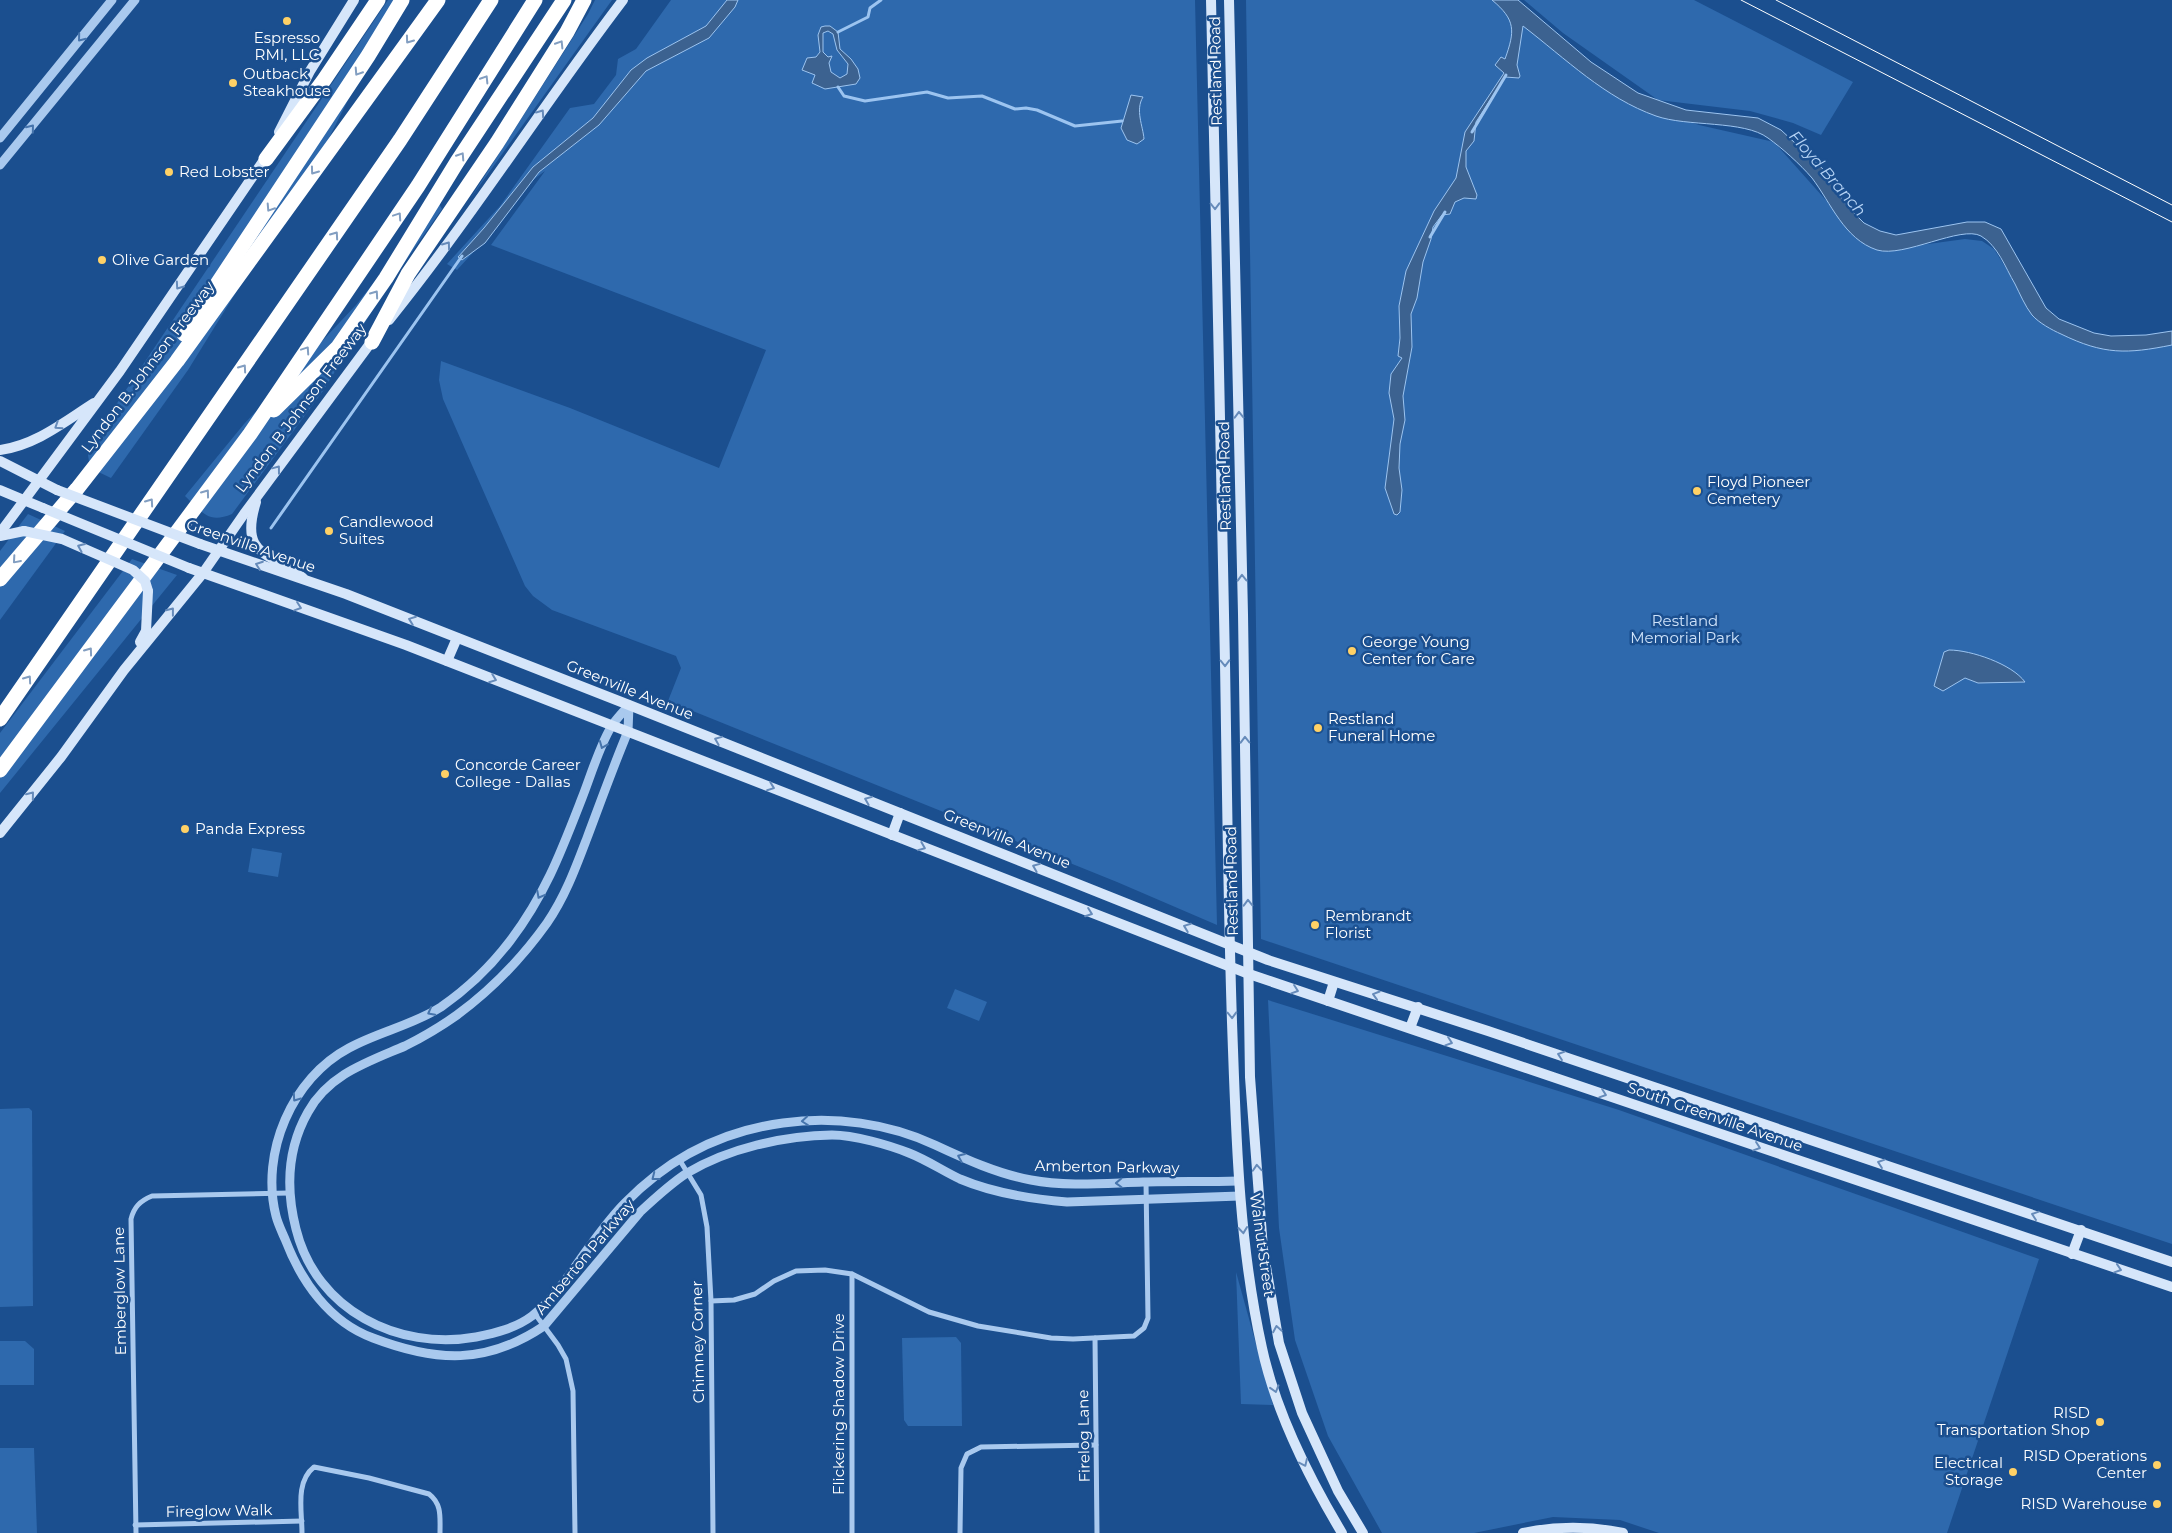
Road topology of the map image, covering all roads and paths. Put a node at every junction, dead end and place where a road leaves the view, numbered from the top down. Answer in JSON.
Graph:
{"nodes":[{"id":1,"x":112,"y":0,"type":"edge"},
{"id":2,"x":134,"y":0,"type":"edge"},
{"id":3,"x":354,"y":0,"type":"edge"},
{"id":4,"x":378,"y":0,"type":"edge"},
{"id":5,"x":402,"y":0,"type":"edge"},
{"id":6,"x":438,"y":0,"type":"edge"},
{"id":7,"x":491,"y":0,"type":"edge"},
{"id":8,"x":535,"y":0,"type":"edge"},
{"id":9,"x":564,"y":0,"type":"edge"},
{"id":10,"x":584,"y":0,"type":"edge"},
{"id":11,"x":623,"y":0,"type":"edge"},
{"id":12,"x":1211,"y":0,"type":"edge"},
{"id":13,"x":1229,"y":0,"type":"edge"},
{"id":14,"x":37,"y":92,"type":"junction"},
{"id":15,"x":50,"y":104,"type":"junction"},
{"id":16,"x":0,"y":138,"type":"edge"},
{"id":17,"x":266,"y":159,"type":"junction"},
{"id":18,"x":0,"y":165,"type":"edge"},
{"id":19,"x":372,"y":342,"type":"junction"},
{"id":20,"x":99,"y":400,"type":"junction"},
{"id":21,"x":250,"y":434,"type":"junction"},
{"id":22,"x":0,"y":450,"type":"edge"},
{"id":23,"x":103,"y":455,"type":"junction"},
{"id":24,"x":0,"y":461,"type":"edge"},
{"id":25,"x":39,"y":482,"type":"junction"},
{"id":26,"x":0,"y":490,"type":"edge"},
{"id":27,"x":258,"y":494,"type":"junction"},
{"id":28,"x":24,"y":501,"type":"junction"},
{"id":29,"x":0,"y":535,"type":"edge"},
{"id":30,"x":218,"y":551,"type":"junction"},
{"id":31,"x":203,"y":573,"type":"junction"},
{"id":32,"x":0,"y":579,"type":"edge"},
{"id":33,"x":307,"y":582,"type":"junction"},
{"id":34,"x":457,"y":638,"type":"junction"},
{"id":35,"x":447,"y":661,"type":"junction"},
{"id":36,"x":130,"y":664,"type":"junction"},
{"id":37,"x":629,"y":705,"type":"junction"},
{"id":38,"x":0,"y":719,"type":"edge"},
{"id":39,"x":611,"y":726,"type":"junction"},
{"id":40,"x":628,"y":731,"type":"junction"},
{"id":41,"x":0,"y":770,"type":"edge"},
{"id":42,"x":900,"y":813,"type":"junction"},
{"id":43,"x":0,"y":833,"type":"edge"},
{"id":44,"x":892,"y":835,"type":"junction"},
{"id":45,"x":531,"y":913,"type":"junction"},
{"id":46,"x":546,"y":924,"type":"junction"},
{"id":47,"x":1230,"y":944,"type":"junction"},
{"id":48,"x":1248,"y":951,"type":"junction"},
{"id":49,"x":1231,"y":966,"type":"junction"},
{"id":50,"x":1249,"y":974,"type":"junction"},
{"id":51,"x":1334,"y":982,"type":"junction"},
{"id":52,"x":1328,"y":1001,"type":"junction"},
{"id":53,"x":1418,"y":1008,"type":"junction"},
{"id":54,"x":1410,"y":1028,"type":"junction"},
{"id":55,"x":678,"y":1158,"type":"junction"},
{"id":56,"x":688,"y":1173,"type":"junction"},
{"id":57,"x":1146,"y":1182,"type":"junction"},
{"id":58,"x":1238,"y":1182,"type":"junction"},
{"id":59,"x":273,"y":1193,"type":"junction"},
{"id":60,"x":289,"y":1193,"type":"junction"},
{"id":61,"x":1240,"y":1196,"type":"junction"},
{"id":62,"x":1147,"y":1199,"type":"junction"},
{"id":63,"x":2081,"y":1230,"type":"junction"},
{"id":64,"x":2072,"y":1254,"type":"junction"},
{"id":65,"x":2172,"y":1262,"type":"edge"},
{"id":66,"x":852,"y":1274,"type":"junction"},
{"id":67,"x":2172,"y":1287,"type":"edge"},
{"id":68,"x":711,"y":1302,"type":"junction"},
{"id":69,"x":535,"y":1314,"type":"junction"},
{"id":70,"x":544,"y":1326,"type":"junction"},
{"id":71,"x":1095,"y":1338,"type":"junction"},
{"id":72,"x":1308,"y":1425,"type":"junction"},
{"id":73,"x":1291,"y":1433,"type":"junction"},
{"id":74,"x":1096,"y":1445,"type":"junction"},
{"id":75,"x":302,"y":1522,"type":"junction"},
{"id":76,"x":136,"y":1525,"type":"junction"},
{"id":77,"x":136,"y":1533,"type":"edge"},
{"id":78,"x":302,"y":1533,"type":"edge"},
{"id":79,"x":440,"y":1533,"type":"edge"},
{"id":80,"x":576,"y":1533,"type":"edge"},
{"id":81,"x":713,"y":1533,"type":"edge"},
{"id":82,"x":852,"y":1533,"type":"edge"},
{"id":83,"x":960,"y":1533,"type":"edge"},
{"id":84,"x":1097,"y":1533,"type":"edge"},
{"id":85,"x":1342,"y":1533,"type":"edge"},
{"id":86,"x":1363,"y":1533,"type":"edge"},
{"id":87,"x":1523,"y":1533,"type":"edge"},
{"id":88,"x":1623,"y":1533,"type":"edge"}],
"edges":[{"from":1,"to":14,"type":"street","one_way":true},
{"from":2,"to":15,"type":"street"},
{"from":3,"to":17,"type":"main road"},
{"from":4,"to":17,"type":"highway"},
{"from":5,"to":23,"type":"highway","one_way":true},
{"from":6,"to":23,"type":"highway","name":"Lyndon B. Johnson Freeway","one_way":true},
{"from":38,"to":7,"type":"highway","one_way":true},
{"from":21,"to":8,"type":"highway","name":"Lyndon B Johnson Freeway","one_way":true},
{"from":21,"to":9,"type":"highway","one_way":true},
{"from":19,"to":10,"type":"highway","one_way":true},
{"from":19,"to":11,"type":"main road","name":"Lyndon B Johnson Freeway","one_way":true},
{"from":12,"to":47,"type":"main road","name":"Restland Road","one_way":true},
{"from":48,"to":13,"type":"main road","name":"Restland Road","one_way":true},
{"from":14,"to":15,"type":"street"},
{"from":14,"to":16,"type":"street"},
{"from":18,"to":15,"type":"street","one_way":true},
{"from":17,"to":20,"type":"main road","one_way":true},
{"from":27,"to":19,"type":"main road","name":"Lyndon B Johnson Freeway","one_way":true},
{"from":20,"to":22,"type":"main road","one_way":true},
{"from":20,"to":25,"type":"main road"},
{"from":41,"to":21,"type":"highway","one_way":true},
{"from":23,"to":32,"type":"highway","name":"Lyndon B. Johnson Freeway","one_way":true},
{"from":24,"to":25,"type":"main road","name":"Greenville Avenue"},
{"from":25,"to":28,"type":"main road"},
{"from":25,"to":30,"type":"main road","name":"Greenville Avenue","bridge":true},
{"from":26,"to":28,"type":"main road"},
{"from":27,"to":30,"type":"main road","name":"Lyndon B Johnson Freeway"},
{"from":27,"to":33,"type":"main road"},
{"from":28,"to":29,"type":"main road"},
{"from":28,"to":31,"type":"main road","bridge":true},
{"from":36,"to":29,"type":"main road","one_way":true,"bridge":true},
{"from":30,"to":31,"type":"main road","name":"Lyndon B Johnson Freeway"},
{"from":33,"to":30,"type":"main road","name":"Greenville Avenue","one_way":true},
{"from":31,"to":35,"type":"main road","one_way":true},
{"from":36,"to":31,"type":"main road","name":"Lyndon B Johnson Freeway","one_way":true},
{"from":34,"to":33,"type":"main road","name":"Greenville Avenue","one_way":true},
{"from":34,"to":35,"type":"main road"},
{"from":34,"to":37,"type":"main road","name":"Greenville Avenue"},
{"from":35,"to":39,"type":"main road","one_way":true},
{"from":43,"to":36,"type":"main road","name":"Lyndon B Johnson Freeway","one_way":true},
{"from":37,"to":39,"type":"street","name":"Amberton Parkway"},
{"from":37,"to":40,"type":"street","name":"Amberton Parkway"},
{"from":42,"to":37,"type":"main road","name":"Greenville Avenue","one_way":true},
{"from":39,"to":40,"type":"main road"},
{"from":39,"to":45,"type":"street","name":"Amberton Parkway","one_way":true},
{"from":40,"to":44,"type":"main road","one_way":true},
{"from":40,"to":46,"type":"street","name":"Amberton Parkway"},
{"from":42,"to":44,"type":"main road"},
{"from":47,"to":42,"type":"main road","name":"Greenville Avenue","one_way":true},
{"from":44,"to":49,"type":"main road","one_way":true},
{"from":45,"to":46,"type":"street"},
{"from":45,"to":59,"type":"street","name":"Amberton Parkway","one_way":true},
{"from":46,"to":60,"type":"street","name":"Amberton Parkway"},
{"from":47,"to":48,"type":"main road","name":"Greenville Avenue"},
{"from":47,"to":49,"type":"main road","name":"Walnut Street"},
{"from":48,"to":50,"type":"main road","name":"Walnut Street"},
{"from":48,"to":51,"type":"main road","name":"South Greenville Avenue"},
{"from":49,"to":50,"type":"main road"},
{"from":49,"to":58,"type":"main road","name":"Walnut Street","one_way":true},
{"from":50,"to":52,"type":"main road","name":"South Greenville Avenue","one_way":true},
{"from":72,"to":50,"type":"main road","name":"Walnut Street","one_way":true},
{"from":51,"to":52,"type":"main road"},
{"from":53,"to":51,"type":"main road","name":"South Greenville Avenue","one_way":true},
{"from":52,"to":54,"type":"main road","name":"South Greenville Avenue"},
{"from":53,"to":54,"type":"main road"},
{"from":63,"to":53,"type":"main road","name":"South Greenville Avenue","one_way":true},
{"from":54,"to":64,"type":"main road","name":"South Greenville Avenue","one_way":true},
{"from":55,"to":56,"type":"street","name":"Chimney Corner"},
{"from":57,"to":55,"type":"street","name":"Amberton Parkway","one_way":true},
{"from":55,"to":69,"type":"street","name":"Amberton Parkway","one_way":true},
{"from":56,"to":62,"type":"street","name":"Amberton Parkway"},
{"from":56,"to":68,"type":"street","name":"Chimney Corner"},
{"from":56,"to":70,"type":"street","name":"Amberton Parkway"},
{"from":57,"to":58,"type":"street","name":"Amberton Parkway"},
{"from":57,"to":62,"type":"street"},
{"from":58,"to":61,"type":"main road","name":"Walnut Street"},
{"from":59,"to":60,"type":"street","name":"Emberglow Lane"},
{"from":59,"to":70,"type":"street","name":"Amberton Parkway"},
{"from":59,"to":76,"type":"street","name":"Emberglow Lane"},
{"from":60,"to":69,"type":"street","name":"Amberton Parkway"},
{"from":61,"to":62,"type":"street","name":"Amberton Parkway"},
{"from":61,"to":73,"type":"main road","name":"Walnut Street","one_way":true},
{"from":62,"to":71,"type":"street"},
{"from":63,"to":64,"type":"main road"},
{"from":63,"to":65,"type":"main road","name":"South Greenville Avenue"},
{"from":64,"to":67,"type":"main road","name":"South Greenville Avenue","one_way":true},
{"from":66,"to":68,"type":"street"},
{"from":66,"to":71,"type":"street"},
{"from":66,"to":82,"type":"street","name":"Flickering Shadow Drive"},
{"from":68,"to":81,"type":"street","name":"Chimney Corner"},
{"from":69,"to":70,"type":"street"},
{"from":70,"to":80,"type":"street"},
{"from":71,"to":74,"type":"street","name":"Firelog Lane"},
{"from":72,"to":73,"type":"main road"},
{"from":72,"to":86,"type":"main road","name":"Walnut Street"},
{"from":73,"to":85,"type":"main road","name":"Walnut Street","one_way":true},
{"from":74,"to":83,"type":"street"},
{"from":74,"to":84,"type":"street","name":"Firelog Lane"},
{"from":75,"to":76,"type":"street","name":"Fireglow Walk"},
{"from":75,"to":78,"type":"street"},
{"from":75,"to":79,"type":"street"},
{"from":76,"to":77,"type":"street","name":"Emberglow Lane"},
{"from":87,"to":88,"type":"main road"}]}
